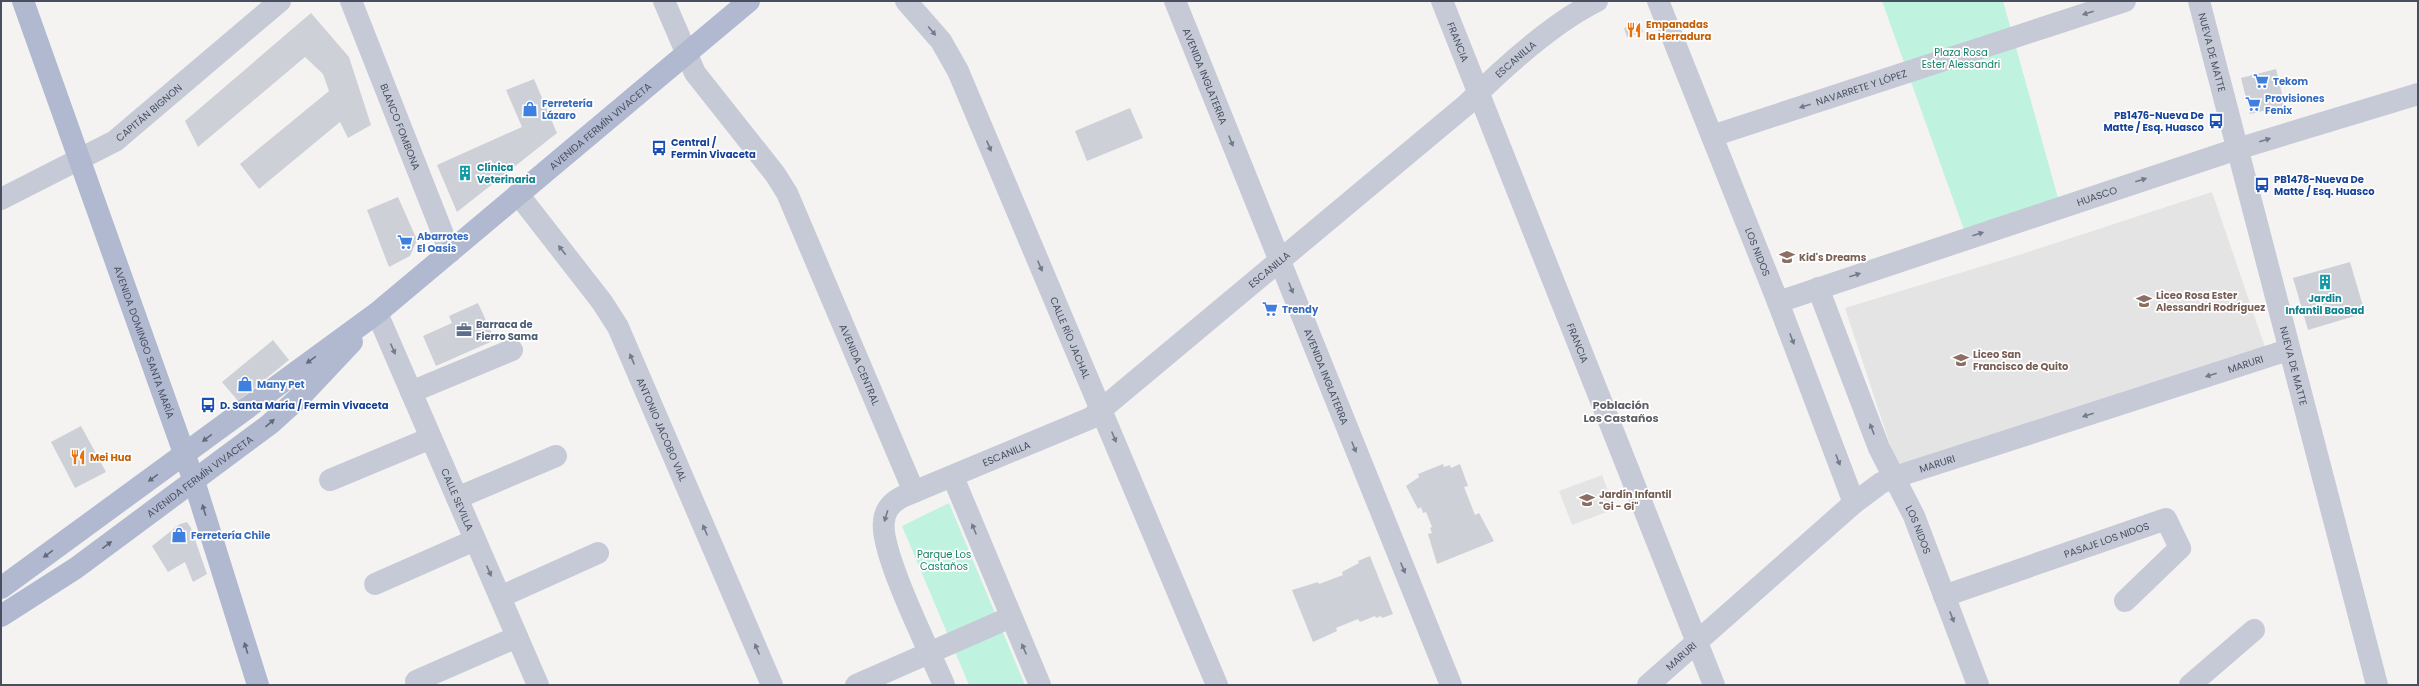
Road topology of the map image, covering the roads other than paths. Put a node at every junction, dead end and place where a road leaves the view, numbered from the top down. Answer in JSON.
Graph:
{"nodes":[{"id":1,"x":24,"y":1,"type":"edge"},
{"id":2,"x":280,"y":1,"type":"edge"},
{"id":3,"x":351,"y":1,"type":"edge"},
{"id":4,"x":664,"y":1,"type":"edge"},
{"id":5,"x":749,"y":1,"type":"edge"},
{"id":6,"x":906,"y":1,"type":"edge"},
{"id":7,"x":1175,"y":1,"type":"edge"},
{"id":8,"x":1442,"y":1,"type":"edge"},
{"id":9,"x":1596,"y":1,"type":"edge"},
{"id":10,"x":1658,"y":1,"type":"edge"},
{"id":11,"x":2125,"y":1,"type":"edge"},
{"id":12,"x":2199,"y":1,"type":"edge"},
{"id":13,"x":685,"y":55,"type":"junction"},
{"id":14,"x":1478,"y":93,"type":"junction"},
{"id":15,"x":2418,"y":94,"type":"edge"},
{"id":16,"x":1712,"y":136,"type":"junction"},
{"id":17,"x":2237,"y":149,"type":"junction"},
{"id":18,"x":80,"y":159,"type":"junction"},
{"id":19,"x":518,"y":194,"type":"junction"},
{"id":20,"x":1,"y":199,"type":"edge"},
{"id":21,"x":450,"y":252,"type":"junction"},
{"id":22,"x":1280,"y":262,"type":"junction"},
{"id":23,"x":1818,"y":288,"type":"junction"},
{"id":24,"x":1778,"y":302,"type":"junction"},
{"id":25,"x":378,"y":313,"type":"junction"},
{"id":26,"x":512,"y":350,"type":"dead end"},
{"id":27,"x":2288,"y":350,"type":"junction"},
{"id":28,"x":411,"y":392,"type":"junction"},
{"id":29,"x":1102,"y":410,"type":"junction"},
{"id":30,"x":431,"y":438,"type":"junction"},
{"id":31,"x":185,"y":455,"type":"junction"},
{"id":32,"x":556,"y":456,"type":"dead end"},
{"id":33,"x":953,"y":477,"type":"junction"},
{"id":34,"x":1895,"y":477,"type":"junction"},
{"id":35,"x":330,"y":480,"type":"dead end"},
{"id":36,"x":194,"y":481,"type":"junction"},
{"id":37,"x":914,"y":492,"type":"junction"},
{"id":38,"x":457,"y":498,"type":"junction"},
{"id":39,"x":1854,"y":503,"type":"junction"},
{"id":40,"x":475,"y":540,"type":"junction"},
{"id":41,"x":598,"y":553,"type":"dead end"},
{"id":42,"x":375,"y":584,"type":"dead end"},
{"id":43,"x":1,"y":588,"type":"edge"},
{"id":44,"x":1944,"y":596,"type":"junction"},
{"id":45,"x":500,"y":597,"type":"junction"},
{"id":46,"x":2125,"y":601,"type":"dead end"},
{"id":47,"x":1,"y":616,"type":"edge"},
{"id":48,"x":1011,"y":617,"type":"junction"},
{"id":49,"x":2254,"y":630,"type":"dead end"},
{"id":50,"x":517,"y":637,"type":"junction"},
{"id":51,"x":1697,"y":644,"type":"junction"},
{"id":52,"x":930,"y":653,"type":"junction"},
{"id":53,"x":416,"y":681,"type":"dead end"},
{"id":54,"x":2193,"y":684,"type":"edge"},
{"id":55,"x":258,"y":685,"type":"edge"},
{"id":56,"x":538,"y":685,"type":"edge"},
{"id":57,"x":772,"y":685,"type":"edge"},
{"id":58,"x":856,"y":685,"type":"edge"},
{"id":59,"x":944,"y":685,"type":"edge"},
{"id":60,"x":1040,"y":685,"type":"edge"},
{"id":61,"x":1217,"y":685,"type":"edge"},
{"id":62,"x":1451,"y":685,"type":"edge"},
{"id":63,"x":1648,"y":685,"type":"edge"},
{"id":64,"x":1714,"y":685,"type":"edge"},
{"id":65,"x":1978,"y":685,"type":"edge"},
{"id":66,"x":2377,"y":685,"type":"edge"}],
"edges":[{"from":1,"to":18,"type":"main road","name":"AVENIDA DOMINGO SANTA MARÍA"},
{"from":2,"to":18,"type":"street","name":"CAPITÁN BIGNON"},
{"from":3,"to":21,"type":"street","name":"BLANCO FOMBONA"},
{"from":4,"to":13,"type":"street","name":"AVENIDA CENTRAL"},
{"from":5,"to":13,"type":"main road","name":"AVENIDA FERMÍN VIVACETA"},
{"from":6,"to":29,"type":"street","name":"CALLE RÍO JACHAL","one_way":true},
{"from":7,"to":22,"type":"street","name":"AVENIDA INGLATERRA","one_way":true},
{"from":8,"to":14,"type":"street","name":"FRANCIA"},
{"from":9,"to":14,"type":"street","name":"ESCANILLA"},
{"from":10,"to":16,"type":"street","name":"LOS NIDOS"},
{"from":11,"to":16,"type":"street","name":"NAVARRETE Y LÓPEZ","one_way":true},
{"from":12,"to":17,"type":"street","name":"NUEVA DE MATTE"},
{"from":13,"to":19,"type":"main road","name":"AVENIDA FERMÍN VIVACETA"},
{"from":13,"to":37,"type":"street","name":"AVENIDA CENTRAL"},
{"from":14,"to":22,"type":"street","name":"ESCANILLA"},
{"from":14,"to":51,"type":"street","name":"FRANCIA"},
{"from":17,"to":15,"type":"street","name":"HUASCO","one_way":true},
{"from":16,"to":24,"type":"street","name":"LOS NIDOS"},
{"from":23,"to":17,"type":"street","name":"HUASCO","one_way":true},
{"from":17,"to":27,"type":"street","name":"NUEVA DE MATTE"},
{"from":18,"to":20,"type":"street","name":"CAPITÁN BIGNON"},
{"from":18,"to":31,"type":"main road","name":"AVENIDA DOMINGO SANTA MARÍA"},
{"from":19,"to":21,"type":"main road","name":"AVENIDA FERMÍN VIVACETA"},
{"from":57,"to":19,"type":"street","name":"ANTONIO JACOBO VIAL","one_way":true},
{"from":21,"to":25,"type":"main road","name":"AVENIDA FERMÍN VIVACETA"},
{"from":22,"to":29,"type":"street","name":"ESCANILLA"},
{"from":22,"to":62,"type":"street","name":"AVENIDA INGLATERRA","one_way":true},
{"from":23,"to":24,"type":"street","name":"HUASCO"},
{"from":34,"to":23,"type":"street","name":"LOS NIDOS","one_way":true},
{"from":24,"to":39,"type":"street","name":"LOS NIDOS","one_way":true},
{"from":25,"to":28,"type":"street","name":"CALLE SEVILLA","one_way":true},
{"from":25,"to":31,"type":"main road","name":"AVENIDA FERMÍN VIVACETA","one_way":true},
{"from":36,"to":25,"type":"main road","name":"AVENIDA FERMÍN VIVACETA","one_way":true},
{"from":26,"to":28,"type":"street"},
{"from":27,"to":34,"type":"street","name":"MARURI","one_way":true},
{"from":27,"to":66,"type":"street","name":"NUEVA DE MATTE"},
{"from":28,"to":30,"type":"street","name":"CALLE SEVILLA"},
{"from":29,"to":33,"type":"street","name":"ESCANILLA"},
{"from":29,"to":61,"type":"street","name":"CALLE RÍO JACHAL","one_way":true},
{"from":30,"to":35,"type":"street"},
{"from":30,"to":38,"type":"street","name":"CALLE SEVILLA"},
{"from":31,"to":36,"type":"main road","name":"AVENIDA DOMINGO SANTA MARÍA"},
{"from":31,"to":43,"type":"main road","name":"AVENIDA FERMÍN VIVACETA","one_way":true},
{"from":32,"to":38,"type":"street"},
{"from":33,"to":37,"type":"street","name":"ESCANILLA"},
{"from":48,"to":33,"type":"street","one_way":true},
{"from":34,"to":39,"type":"street","name":"MARURI"},
{"from":34,"to":44,"type":"street","name":"LOS NIDOS"},
{"from":47,"to":36,"type":"main road","name":"AVENIDA FERMÍN VIVACETA","one_way":true},
{"from":55,"to":36,"type":"main road","name":"AVENIDA DOMINGO SANTA MARÍA","one_way":true},
{"from":37,"to":52,"type":"street","one_way":true},
{"from":38,"to":40,"type":"street","name":"CALLE SEVILLA"},
{"from":39,"to":51,"type":"street","name":"MARURI"},
{"from":40,"to":42,"type":"street"},
{"from":40,"to":45,"type":"street","name":"CALLE SEVILLA","one_way":true},
{"from":41,"to":45,"type":"street"},
{"from":44,"to":46,"type":"street","name":"PASAJE LOS NIDOS"},
{"from":44,"to":65,"type":"street","name":"LOS NIDOS","one_way":true},
{"from":45,"to":50,"type":"street","name":"CALLE SEVILLA"},
{"from":48,"to":52,"type":"street"},
{"from":60,"to":48,"type":"street","one_way":true},
{"from":49,"to":54,"type":"street"},
{"from":50,"to":53,"type":"street"},
{"from":50,"to":56,"type":"street","name":"CALLE SEVILLA"},
{"from":51,"to":63,"type":"street","name":"MARURI"},
{"from":51,"to":64,"type":"street","name":"FRANCIA"},
{"from":52,"to":58,"type":"street"},
{"from":52,"to":59,"type":"street"}]}
